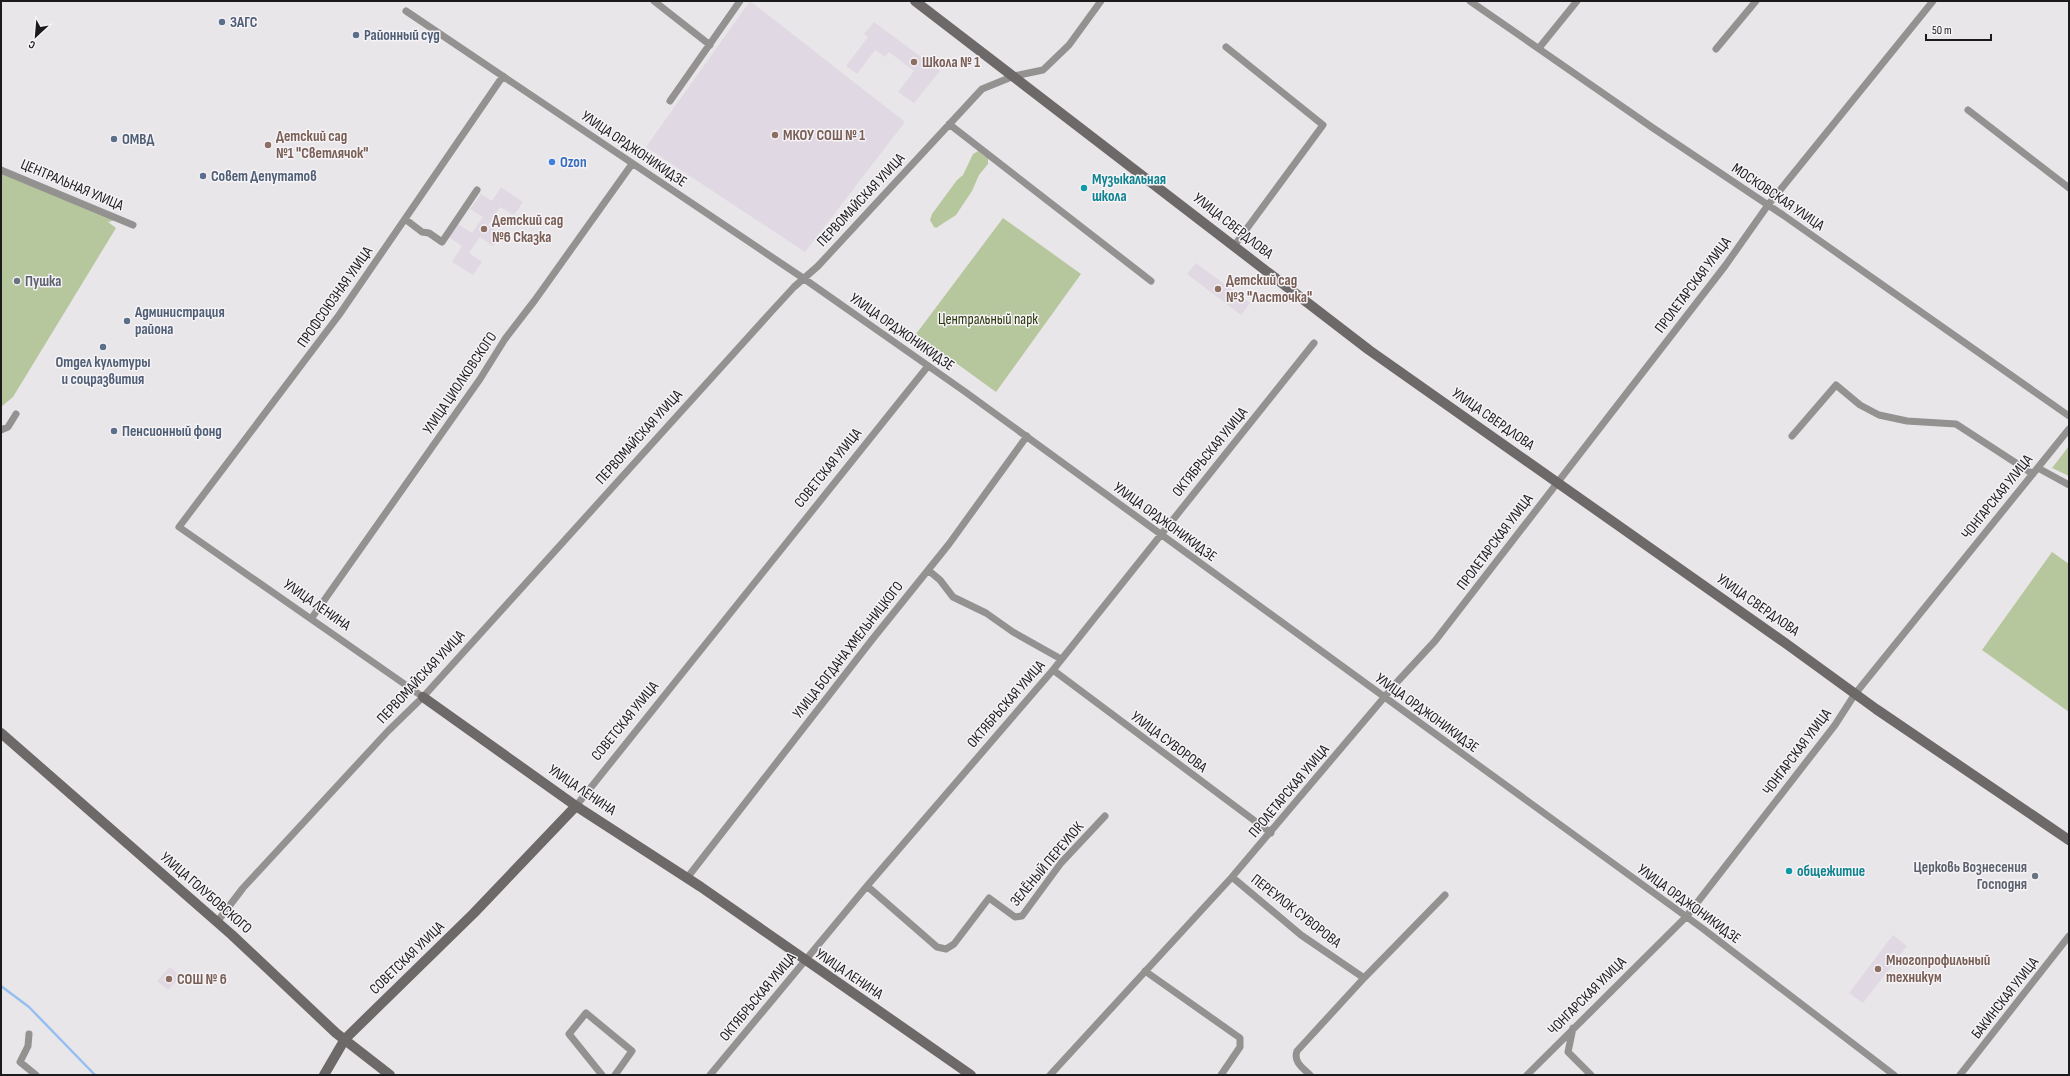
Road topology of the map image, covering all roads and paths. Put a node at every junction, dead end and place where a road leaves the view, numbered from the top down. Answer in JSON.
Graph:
{"nodes":[{"id":1,"x":654,"y":1,"type":"edge"},
{"id":2,"x":740,"y":1,"type":"edge"},
{"id":3,"x":915,"y":1,"type":"edge"},
{"id":4,"x":1101,"y":1,"type":"edge"},
{"id":5,"x":1470,"y":1,"type":"edge"},
{"id":6,"x":1577,"y":1,"type":"edge"},
{"id":7,"x":1756,"y":1,"type":"edge"},
{"id":8,"x":1932,"y":1,"type":"edge"},
{"id":9,"x":406,"y":11,"type":"dead end"},
{"id":10,"x":710,"y":44,"type":"junction"},
{"id":11,"x":1226,"y":47,"type":"dead end"},
{"id":12,"x":1540,"y":48,"type":"junction"},
{"id":13,"x":1716,"y":49,"type":"dead end"},
{"id":14,"x":503,"y":76,"type":"junction"},
{"id":15,"x":1014,"y":76,"type":"junction"},
{"id":16,"x":670,"y":101,"type":"dead end"},
{"id":17,"x":1968,"y":110,"type":"dead end"},
{"id":18,"x":949,"y":124,"type":"junction"},
{"id":19,"x":632,"y":164,"type":"junction"},
{"id":20,"x":1,"y":170,"type":"edge"},
{"id":21,"x":2069,"y":188,"type":"edge"},
{"id":22,"x":477,"y":190,"type":"dead end"},
{"id":23,"x":1768,"y":205,"type":"junction"},
{"id":24,"x":405,"y":219,"type":"junction"},
{"id":25,"x":133,"y":225,"type":"dead end"},
{"id":26,"x":1234,"y":246,"type":"junction"},
{"id":27,"x":803,"y":278,"type":"junction"},
{"id":28,"x":1151,"y":281,"type":"dead end"},
{"id":29,"x":1314,"y":343,"type":"dead end"},
{"id":30,"x":928,"y":366,"type":"junction"},
{"id":31,"x":16,"y":414,"type":"dead end"},
{"id":32,"x":2069,"y":416,"type":"edge"},
{"id":33,"x":2069,"y":429,"type":"edge"},
{"id":34,"x":1,"y":430,"type":"edge"},
{"id":35,"x":1027,"y":436,"type":"junction"},
{"id":36,"x":1792,"y":436,"type":"dead end"},
{"id":37,"x":2035,"y":471,"type":"junction"},
{"id":38,"x":1556,"y":482,"type":"junction"},
{"id":39,"x":2069,"y":485,"type":"edge"},
{"id":40,"x":179,"y":527,"type":"joint"},
{"id":41,"x":1161,"y":536,"type":"junction"},
{"id":42,"x":928,"y":570,"type":"junction"},
{"id":43,"x":311,"y":619,"type":"junction"},
{"id":44,"x":1061,"y":659,"type":"junction"},
{"id":45,"x":1053,"y":670,"type":"junction"},
{"id":46,"x":1855,"y":694,"type":"junction"},
{"id":47,"x":423,"y":697,"type":"junction"},
{"id":48,"x":1384,"y":698,"type":"junction"},
{"id":49,"x":1,"y":734,"type":"edge"},
{"id":50,"x":576,"y":806,"type":"junction"},
{"id":51,"x":1104,"y":816,"type":"dead end"},
{"id":52,"x":1271,"y":833,"type":"junction"},
{"id":53,"x":2069,"y":840,"type":"edge"},
{"id":54,"x":1232,"y":877,"type":"junction"},
{"id":55,"x":687,"y":878,"type":"junction"},
{"id":56,"x":867,"y":886,"type":"junction"},
{"id":57,"x":1445,"y":895,"type":"dead end"},
{"id":58,"x":1686,"y":917,"type":"junction"},
{"id":59,"x":217,"y":922,"type":"junction"},
{"id":60,"x":2069,"y":936,"type":"edge"},
{"id":61,"x":804,"y":961,"type":"junction"},
{"id":62,"x":1145,"y":971,"type":"junction"},
{"id":63,"x":1364,"y":978,"type":"junction"},
{"id":64,"x":1573,"y":1028,"type":"junction"},
{"id":65,"x":29,"y":1034,"type":"dead end"},
{"id":66,"x":345,"y":1039,"type":"junction"},
{"id":67,"x":36,"y":1075,"type":"edge"},
{"id":68,"x":324,"y":1075,"type":"edge"},
{"id":69,"x":390,"y":1075,"type":"edge"},
{"id":70,"x":602,"y":1075,"type":"edge"},
{"id":71,"x":615,"y":1075,"type":"edge"},
{"id":72,"x":710,"y":1075,"type":"edge"},
{"id":73,"x":970,"y":1075,"type":"edge"},
{"id":74,"x":1050,"y":1075,"type":"edge"},
{"id":75,"x":1221,"y":1075,"type":"edge"},
{"id":76,"x":1310,"y":1075,"type":"edge"},
{"id":77,"x":1527,"y":1075,"type":"edge"},
{"id":78,"x":1591,"y":1075,"type":"edge"},
{"id":79,"x":1894,"y":1075,"type":"edge"},
{"id":80,"x":1960,"y":1075,"type":"edge"}],
"edges":[{"from":1,"to":10,"type":"street"},
{"from":2,"to":10,"type":"street"},
{"from":3,"to":15,"type":"street","name":"УЛИЦА СВЕРДЛОВА"},
{"from":4,"to":15,"type":"street","name":"ПЕРВОМАЙСКАЯ УЛИЦА"},
{"from":5,"to":12,"type":"street","name":"МОСКОВСКАЯ УЛИЦА"},
{"from":6,"to":12,"type":"street"},
{"from":7,"to":13,"type":"street"},
{"from":8,"to":23,"type":"street","name":"ПРОЛЕТАРСКАЯ УЛИЦА"},
{"from":9,"to":14,"type":"street","name":"УЛИЦА ОРДЖОНИКИДЗЕ"},
{"from":10,"to":16,"type":"street"},
{"from":11,"to":26,"type":"street"},
{"from":12,"to":23,"type":"street","name":"МОСКОВСКАЯ УЛИЦА"},
{"from":14,"to":19,"type":"street","name":"УЛИЦА ОРДЖОНИКИДЗЕ"},
{"from":14,"to":24,"type":"street","name":"ПРОФСОЮЗНАЯ УЛИЦА"},
{"from":15,"to":18,"type":"street","name":"ПЕРВОМАЙСКАЯ УЛИЦА"},
{"from":15,"to":26,"type":"street","name":"УЛИЦА СВЕРДЛОВА"},
{"from":17,"to":21,"type":"street"},
{"from":18,"to":27,"type":"street","name":"ПЕРВОМАЙСКАЯ УЛИЦА"},
{"from":18,"to":28,"type":"street"},
{"from":19,"to":27,"type":"street","name":"УЛИЦА ОРДЖОНИКИДЗЕ"},
{"from":19,"to":43,"type":"street","name":"УЛИЦА ЦИОЛКОВСКОГО"},
{"from":20,"to":25,"type":"street","name":"ЦЕНТРАЛЬНАЯ УЛИЦА"},
{"from":22,"to":24,"type":"street"},
{"from":23,"to":32,"type":"street","name":"МОСКОВСКАЯ УЛИЦА"},
{"from":23,"to":38,"type":"street","name":"ПРОЛЕТАРСКАЯ УЛИЦА"},
{"from":24,"to":40,"type":"street","name":"ПРОФСОЮЗНАЯ УЛИЦА"},
{"from":26,"to":38,"type":"street","name":"УЛИЦА СВЕРДЛОВА"},
{"from":27,"to":30,"type":"street","name":"УЛИЦА ОРДЖОНИКИДЗЕ"},
{"from":27,"to":47,"type":"street","name":"ПЕРВОМАЙСКАЯ УЛИЦА"},
{"from":29,"to":41,"type":"street","name":"ОКТЯБРЬСКАЯ УЛИЦА"},
{"from":30,"to":35,"type":"street","name":"УЛИЦА ОРДЖОНИКИДЗЕ"},
{"from":30,"to":50,"type":"street","name":"СОВЕТСКАЯ УЛИЦА"},
{"from":31,"to":34,"type":"street"},
{"from":33,"to":37,"type":"street","name":"ЧОНГАРСКАЯ УЛИЦА"},
{"from":35,"to":41,"type":"street","name":"УЛИЦА ОРДЖОНИКИДЗЕ"},
{"from":35,"to":42,"type":"street","name":"УЛИЦА БОГДАНА ХМЕЛЬНИЦКОГО"},
{"from":36,"to":37,"type":"street"},
{"from":37,"to":39,"type":"street"},
{"from":37,"to":46,"type":"street","name":"ЧОНГАРСКАЯ УЛИЦА"},
{"from":38,"to":46,"type":"street","name":"УЛИЦА СВЕРДЛОВА"},
{"from":38,"to":48,"type":"street","name":"ПРОЛЕТАРСКАЯ УЛИЦА"},
{"from":40,"to":43,"type":"street","name":"УЛИЦА ЛЕНИНА"},
{"from":41,"to":44,"type":"street","name":"ОКТЯБРЬСКАЯ УЛИЦА"},
{"from":41,"to":48,"type":"street","name":"УЛИЦА ОРДЖОНИКИДЗЕ"},
{"from":42,"to":44,"type":"street"},
{"from":42,"to":55,"type":"street","name":"УЛИЦА БОГДАНА ХМЕЛЬНИЦКОГО"},
{"from":43,"to":47,"type":"street","name":"УЛИЦА ЛЕНИНА"},
{"from":44,"to":45,"type":"street","name":"ОКТЯБРЬСКАЯ УЛИЦА"},
{"from":45,"to":52,"type":"street","name":"УЛИЦА СУВОРОВА"},
{"from":45,"to":56,"type":"street","name":"ОКТЯБРЬСКАЯ УЛИЦА"},
{"from":46,"to":53,"type":"street","name":"УЛИЦА СВЕРДЛОВА"},
{"from":46,"to":58,"type":"street","name":"ЧОНГАРСКАЯ УЛИЦА"},
{"from":47,"to":50,"type":"street","name":"УЛИЦА ЛЕНИНА"},
{"from":47,"to":59,"type":"street","name":"ПЕРВОМАЙСКАЯ УЛИЦА"},
{"from":48,"to":52,"type":"street","name":"ПРОЛЕТАРСКАЯ УЛИЦА"},
{"from":48,"to":58,"type":"street","name":"УЛИЦА ОРДЖОНИКИДЗЕ"},
{"from":49,"to":59,"type":"street","name":"УЛИЦА ГОЛУБОВСКОГО"},
{"from":50,"to":55,"type":"street","name":"УЛИЦА ЛЕНИНА"},
{"from":50,"to":66,"type":"street","name":"СОВЕТСКАЯ УЛИЦА"},
{"from":51,"to":56,"type":"street","name":"ЗЕЛЁНЫЙ ПЕРЕУЛОК"},
{"from":52,"to":54,"type":"street","name":"ПРОЛЕТАРСКАЯ УЛИЦА"},
{"from":54,"to":62,"type":"street","name":"ПРОЛЕТАРСКАЯ УЛИЦА"},
{"from":54,"to":63,"type":"street","name":"ПЕРЕУЛОК СУВОРОВА"},
{"from":55,"to":61,"type":"street","name":"УЛИЦА ЛЕНИНА"},
{"from":56,"to":61,"type":"street","name":"ОКТЯБРЬСКАЯ УЛИЦА"},
{"from":57,"to":63,"type":"street"},
{"from":58,"to":64,"type":"street","name":"ЧОНГАРСКАЯ УЛИЦА"},
{"from":58,"to":79,"type":"street","name":"УЛИЦА ОРДЖОНИКИДЗЕ"},
{"from":59,"to":66,"type":"street","name":"УЛИЦА ГОЛУБОВСКОГО"},
{"from":60,"to":80,"type":"street","name":"БАКИНСКАЯ УЛИЦА"},
{"from":61,"to":72,"type":"street","name":"ОКТЯБРЬСКАЯ УЛИЦА"},
{"from":61,"to":73,"type":"street","name":"УЛИЦА ЛЕНИНА"},
{"from":62,"to":74,"type":"street","name":"ПРОЛЕТАРСКАЯ УЛИЦА"},
{"from":62,"to":75,"type":"street"},
{"from":63,"to":76,"type":"street"},
{"from":64,"to":77,"type":"street","name":"ЧОНГАРСКАЯ УЛИЦА"},
{"from":64,"to":78,"type":"street"},
{"from":65,"to":67,"type":"street"},
{"from":66,"to":68,"type":"street","name":"СОВЕТСКАЯ УЛИЦА"},
{"from":66,"to":69,"type":"street","name":"УЛИЦА ГОЛУБОВСКОГО"},
{"from":70,"to":71,"type":"street"}]}
